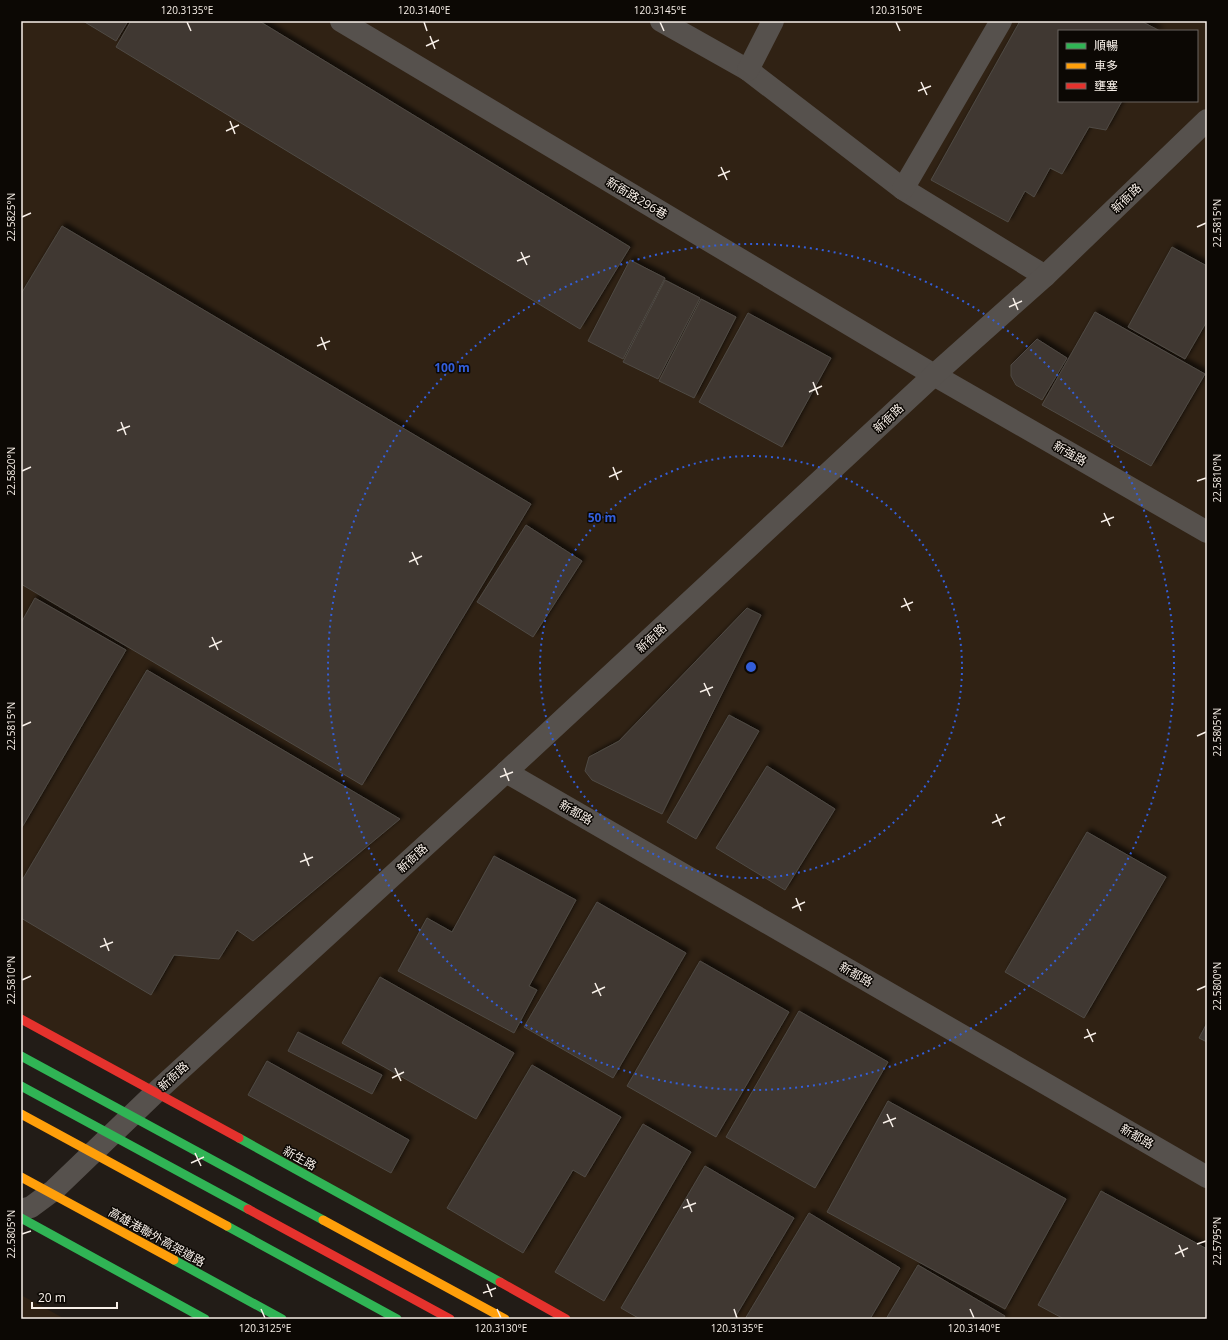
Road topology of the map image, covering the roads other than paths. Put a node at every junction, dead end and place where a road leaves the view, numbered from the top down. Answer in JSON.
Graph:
{"nodes":[{"id":1,"x":341,"y":21,"type":"edge"},
{"id":2,"x":661,"y":21,"type":"edge"},
{"id":3,"x":773,"y":21,"type":"edge"},
{"id":4,"x":1001,"y":21,"type":"edge"},
{"id":5,"x":748,"y":70,"type":"junction"},
{"id":6,"x":1207,"y":120,"type":"edge"},
{"id":7,"x":903,"y":189,"type":"junction"},
{"id":8,"x":1045,"y":276,"type":"junction"},
{"id":9,"x":934,"y":375,"type":"junction"},
{"id":10,"x":1207,"y":532,"type":"edge"},
{"id":11,"x":506,"y":772,"type":"junction"},
{"id":12,"x":21,"y":1019,"type":"edge"},
{"id":13,"x":21,"y":1056,"type":"edge"},
{"id":14,"x":21,"y":1086,"type":"edge"},
{"id":15,"x":156,"y":1092,"type":"junction"},
{"id":16,"x":21,"y":1114,"type":"edge"},
{"id":17,"x":131,"y":1116,"type":"junction"},
{"id":18,"x":112,"y":1135,"type":"junction"},
{"id":19,"x":93,"y":1154,"type":"junction"},
{"id":20,"x":21,"y":1171,"type":"edge"},
{"id":21,"x":21,"y":1177,"type":"edge"},
{"id":22,"x":1207,"y":1177,"type":"edge"},
{"id":23,"x":60,"y":1198,"type":"junction"},
{"id":24,"x":21,"y":1210,"type":"edge"},
{"id":25,"x":21,"y":1218,"type":"edge"},
{"id":26,"x":21,"y":1222,"type":"edge"},
{"id":27,"x":42,"y":1230,"type":"junction"},
{"id":28,"x":205,"y":1319,"type":"edge"},
{"id":29,"x":282,"y":1319,"type":"edge"},
{"id":30,"x":397,"y":1319,"type":"edge"},
{"id":31,"x":450,"y":1319,"type":"edge"},
{"id":32,"x":505,"y":1319,"type":"edge"},
{"id":33,"x":566,"y":1319,"type":"edge"}],
"edges":[{"from":1,"to":9,"type":"street","name":"新衙路296巷"},
{"from":2,"to":5,"type":"street"},
{"from":3,"to":5,"type":"street"},
{"from":4,"to":7,"type":"street"},
{"from":5,"to":7,"type":"street"},
{"from":6,"to":8,"type":"street","name":"新衙路"},
{"from":7,"to":8,"type":"street"},
{"from":8,"to":9,"type":"street","name":"新衙路"},
{"from":9,"to":10,"type":"street","name":"新強路"},
{"from":9,"to":11,"type":"street","name":"新衙路"},
{"from":11,"to":15,"type":"street","name":"新衙路"},
{"from":11,"to":22,"type":"street","name":"新都路"},
{"from":12,"to":15,"type":"main road","name":"新生路"},
{"from":13,"to":17,"type":"main road"},
{"from":14,"to":18,"type":"main road"},
{"from":15,"to":17,"type":"street","name":"新衙路"},
{"from":15,"to":33,"type":"main road","name":"新生路"},
{"from":16,"to":19,"type":"main road"},
{"from":17,"to":18,"type":"street","name":"新衙路"},
{"from":17,"to":32,"type":"main road"},
{"from":18,"to":19,"type":"street","name":"新衙路"},
{"from":18,"to":31,"type":"main road"},
{"from":19,"to":24,"type":"street","name":"新衙路"},
{"from":19,"to":30,"type":"main road"},
{"from":20,"to":23,"type":"main road"},
{"from":21,"to":23,"type":"main road","name":"高雄港聯外高架道路"},
{"from":23,"to":29,"type":"main road","name":"高雄港聯外高架道路"},
{"from":25,"to":27,"type":"main road"},
{"from":26,"to":27,"type":"main road"},
{"from":27,"to":28,"type":"main road"}]}
